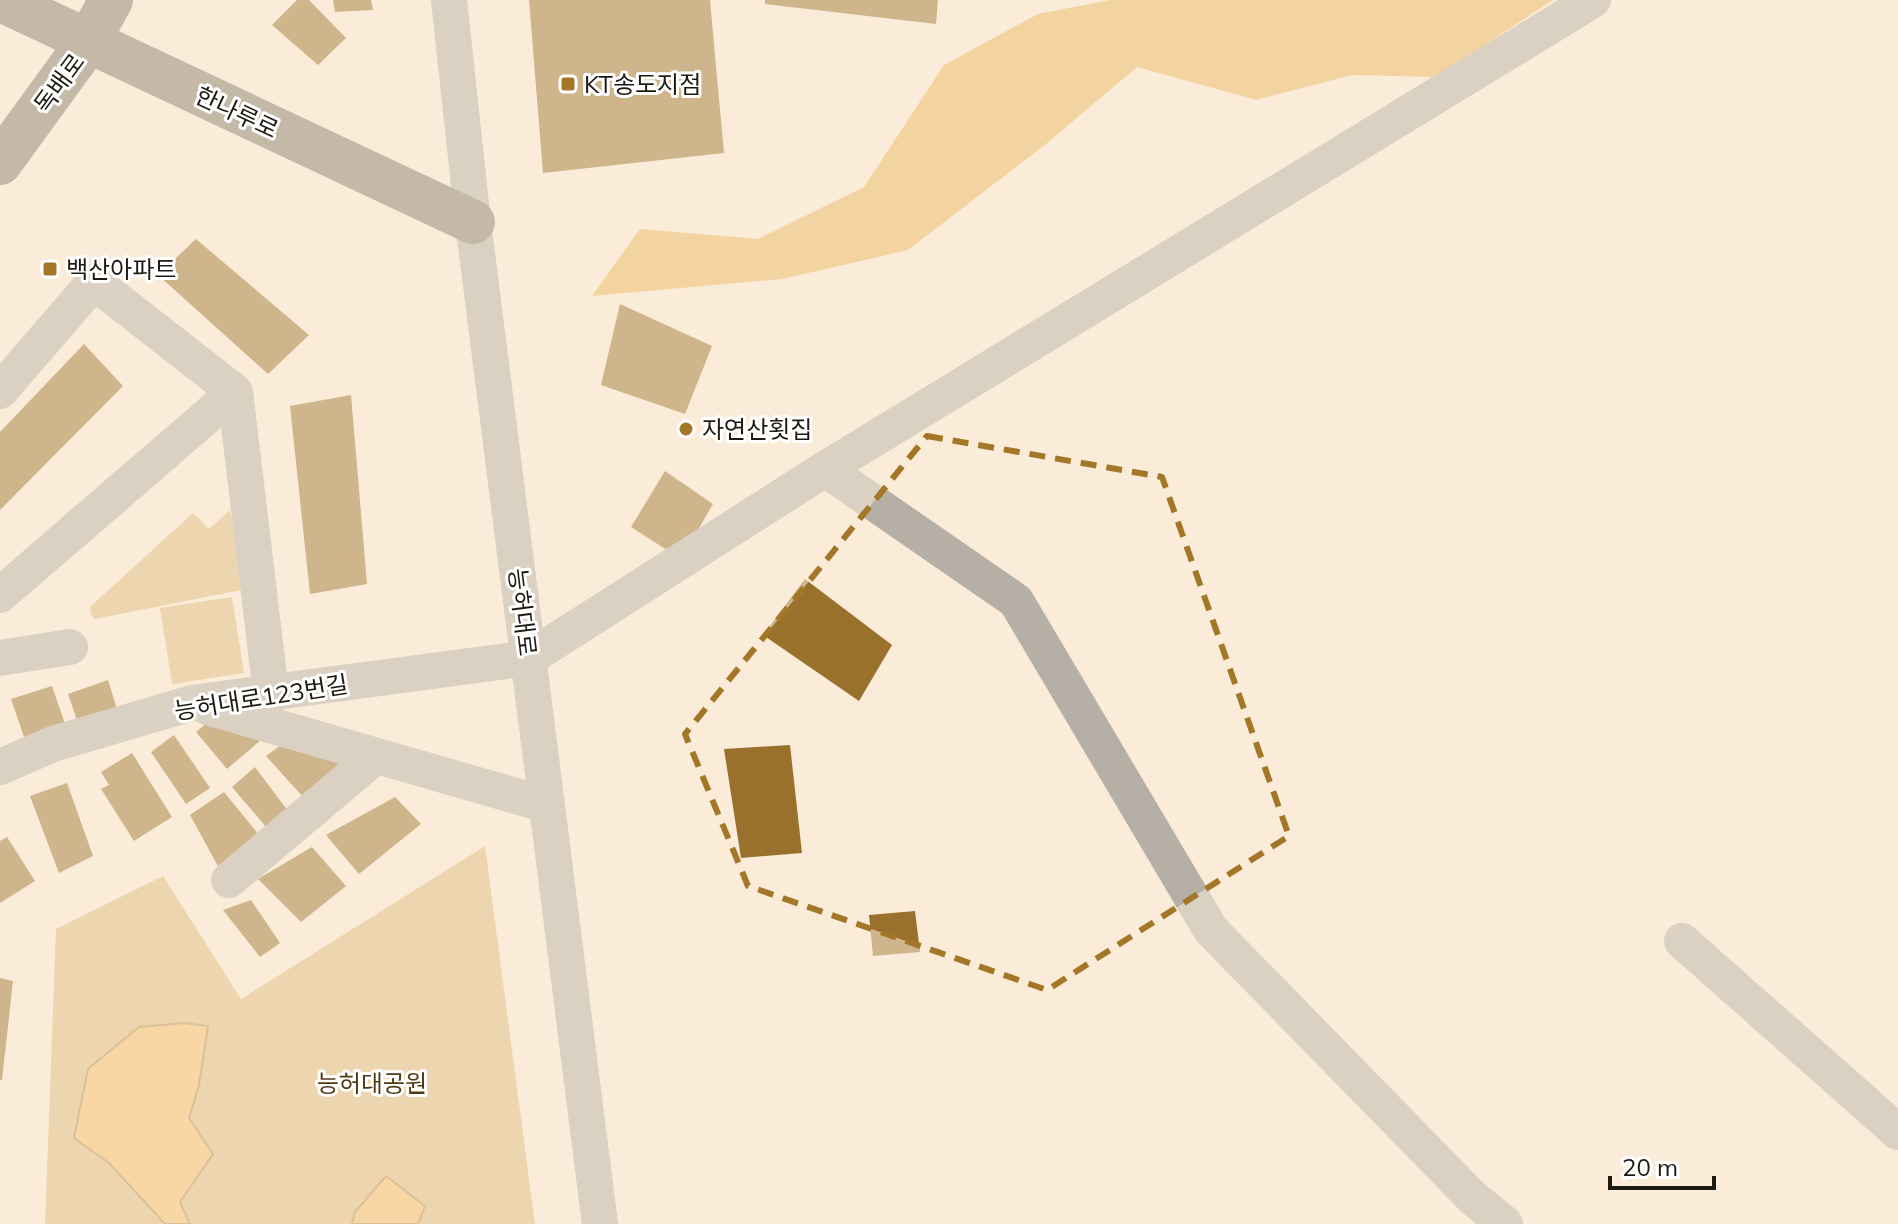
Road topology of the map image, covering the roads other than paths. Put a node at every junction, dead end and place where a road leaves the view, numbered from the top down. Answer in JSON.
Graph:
{"nodes":[{"id":1,"x":1,"y":0,"type":"edge"},
{"id":2,"x":111,"y":0,"type":"edge"},
{"id":3,"x":449,"y":0,"type":"edge"},
{"id":4,"x":1593,"y":0,"type":"edge"},
{"id":5,"x":88,"y":42,"type":"junction"},
{"id":6,"x":0,"y":163,"type":"edge"},
{"id":7,"x":473,"y":222,"type":"junction"},
{"id":8,"x":0,"y":391,"type":"edge"},
{"id":9,"x":235,"y":392,"type":"junction"},
{"id":10,"x":825,"y":469,"type":"junction"},
{"id":11,"x":0,"y":595,"type":"edge"},
{"id":12,"x":70,"y":647,"type":"dead end"},
{"id":13,"x":0,"y":658,"type":"edge"},
{"id":14,"x":529,"y":658,"type":"junction"},
{"id":15,"x":271,"y":693,"type":"junction"},
{"id":16,"x":192,"y":703,"type":"junction"},
{"id":17,"x":376,"y":756,"type":"junction"},
{"id":18,"x":0,"y":767,"type":"edge"},
{"id":19,"x":547,"y":805,"type":"junction"},
{"id":20,"x":229,"y":880,"type":"dead end"},
{"id":21,"x":1682,"y":941,"type":"dead end"},
{"id":22,"x":1898,"y":1132,"type":"edge"},
{"id":23,"x":600,"y":1224,"type":"edge"},
{"id":24,"x":1505,"y":1224,"type":"edge"}],
"edges":[{"from":1,"to":5,"type":"main road","name":"한나루로"},
{"from":2,"to":5,"type":"main road","name":"독배로"},
{"from":3,"to":7,"type":"street","name":"능허대로"},
{"from":4,"to":10,"type":"street"},
{"from":5,"to":6,"type":"main road","name":"독배로"},
{"from":5,"to":7,"type":"main road","name":"한나루로"},
{"from":7,"to":14,"type":"street","name":"능허대로"},
{"from":8,"to":9,"type":"street"},
{"from":9,"to":11,"type":"street"},
{"from":9,"to":15,"type":"street"},
{"from":10,"to":14,"type":"street"},
{"from":10,"to":24,"type":"street"},
{"from":12,"to":13,"type":"street"},
{"from":14,"to":15,"type":"street","name":"능허대로123번길"},
{"from":14,"to":19,"type":"street","name":"능허대로"},
{"from":15,"to":16,"type":"street","name":"능허대로123번길"},
{"from":16,"to":17,"type":"street"},
{"from":16,"to":18,"type":"street","name":"능허대로123번길"},
{"from":17,"to":19,"type":"street"},
{"from":17,"to":20,"type":"street"},
{"from":19,"to":23,"type":"street","name":"능허대로"},
{"from":21,"to":22,"type":"street"}]}
